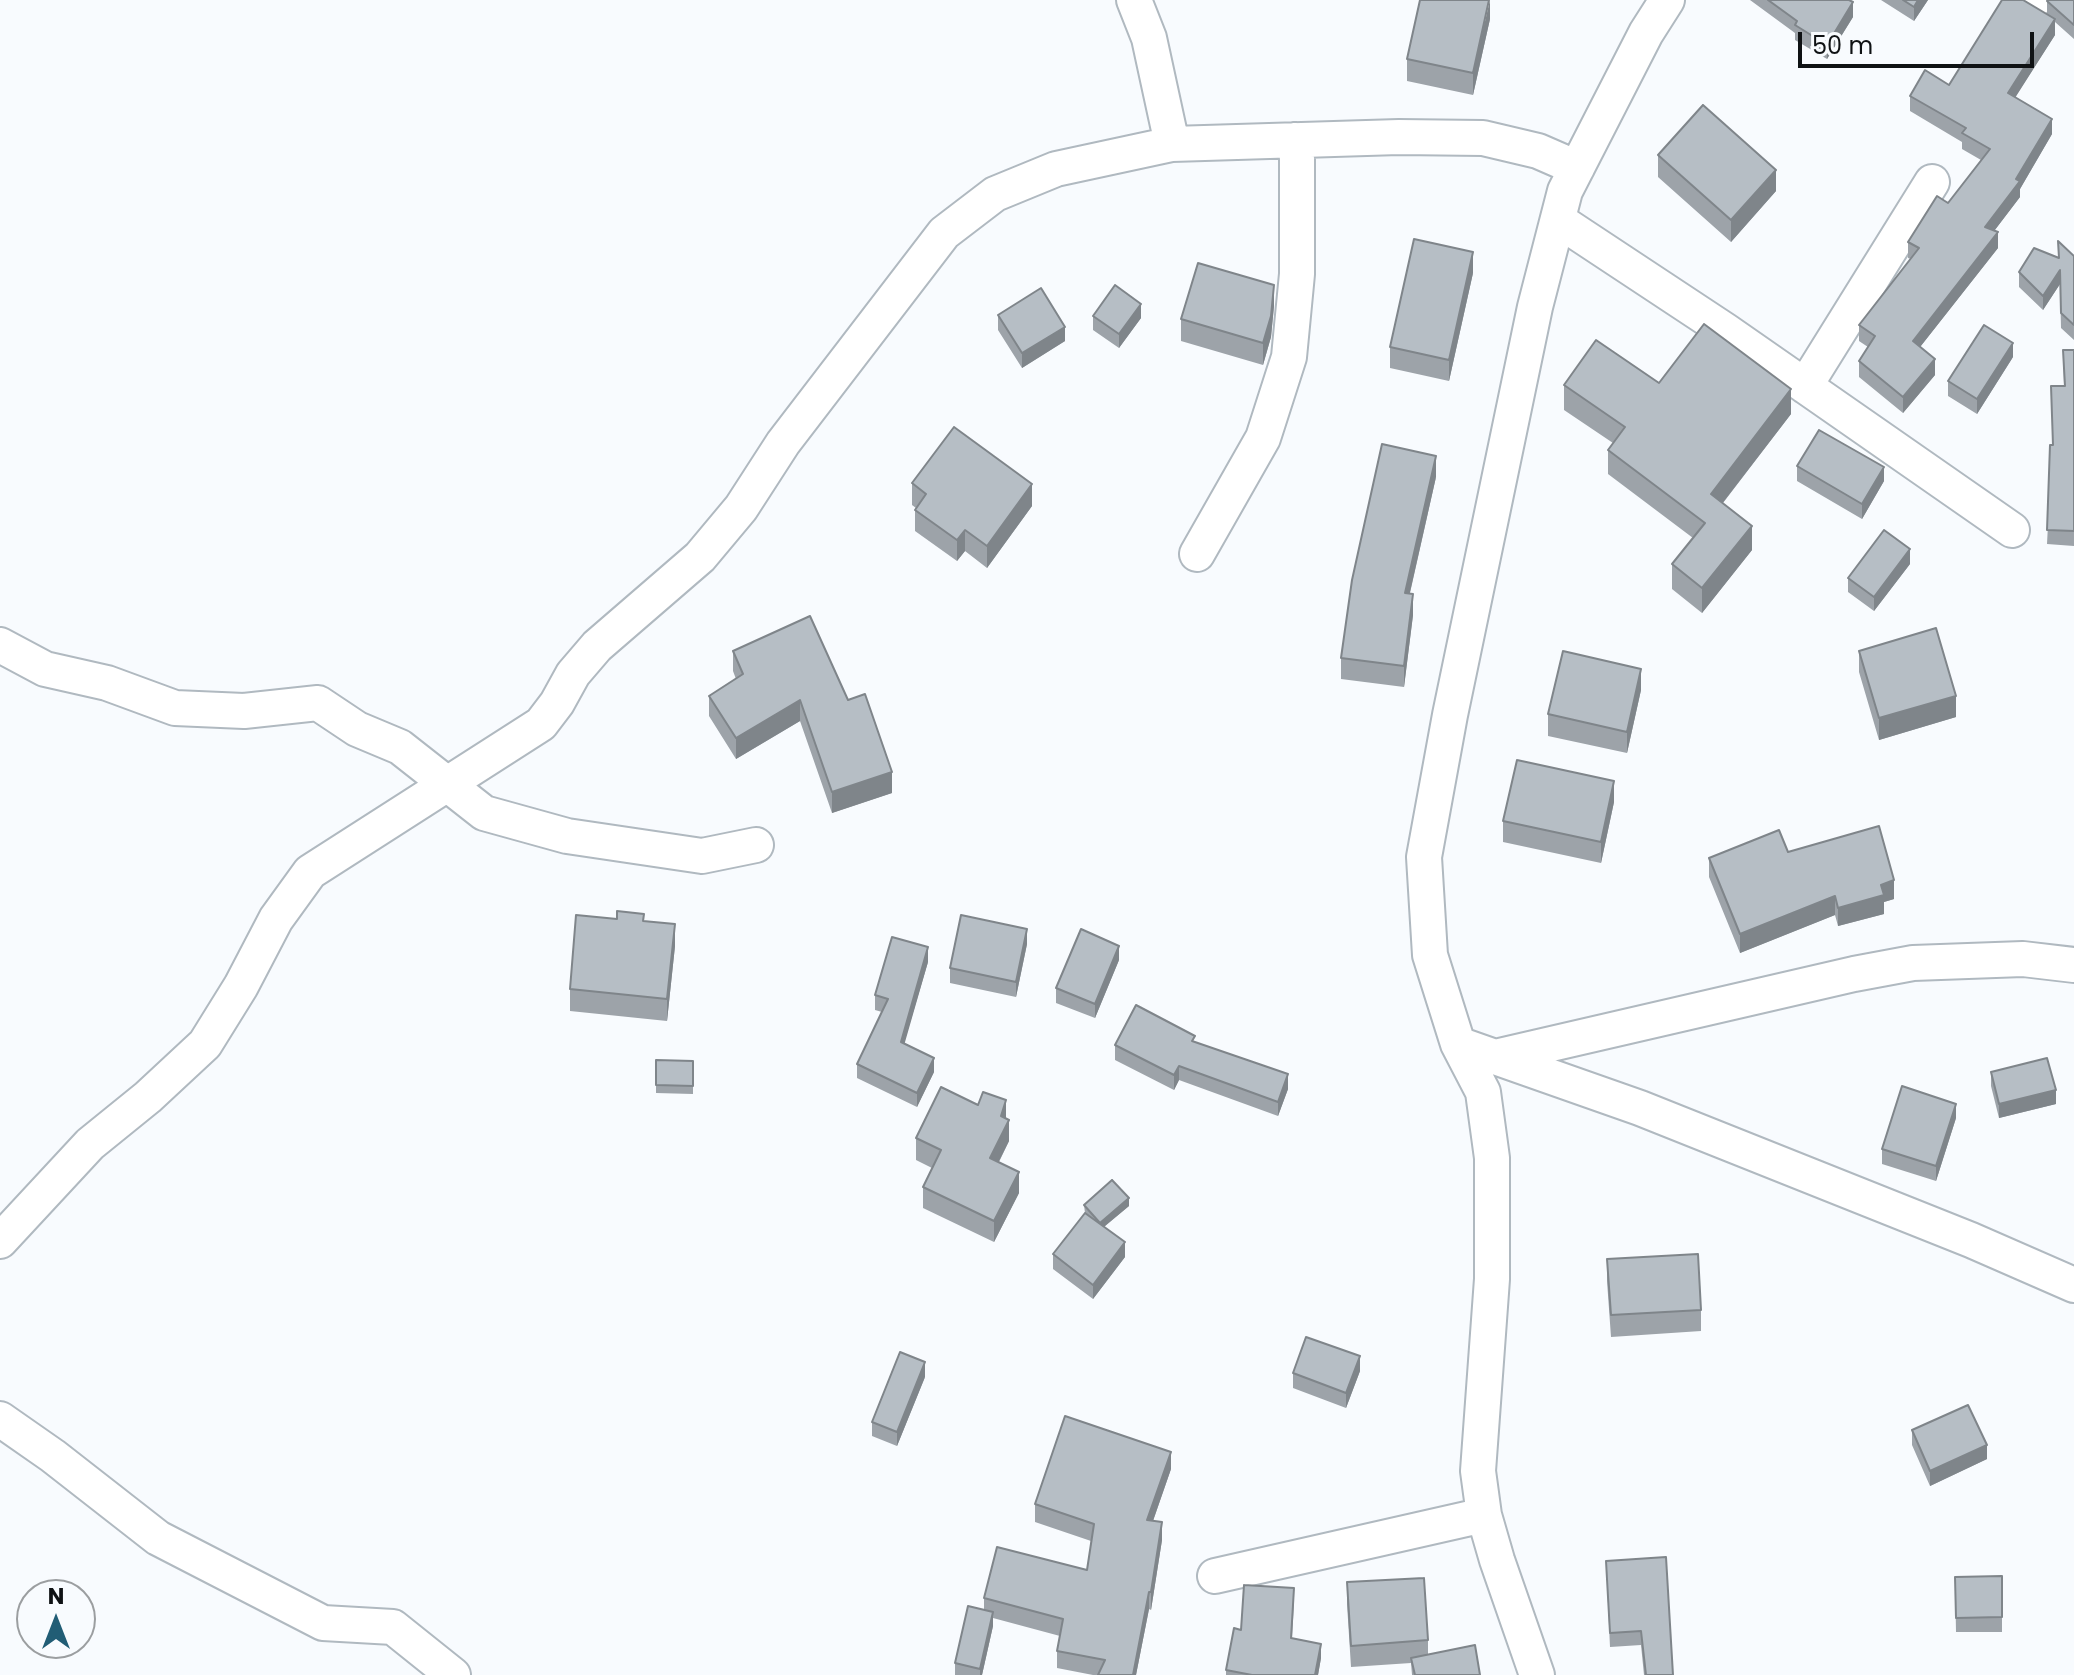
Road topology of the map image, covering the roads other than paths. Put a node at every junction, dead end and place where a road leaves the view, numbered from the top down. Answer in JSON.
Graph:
{"nodes":[{"id":1,"x":1134,"y":0,"type":"edge"},
{"id":2,"x":1667,"y":0,"type":"edge"},
{"id":3,"x":1295,"y":140,"type":"junction"},
{"id":4,"x":1172,"y":144,"type":"junction"},
{"id":5,"x":1577,"y":168,"type":"junction"},
{"id":6,"x":1932,"y":182,"type":"dead end"},
{"id":7,"x":1558,"y":220,"type":"junction"},
{"id":8,"x":1805,"y":386,"type":"junction"},
{"id":9,"x":2012,"y":530,"type":"dead end"},
{"id":10,"x":1197,"y":554,"type":"dead end"},
{"id":11,"x":0,"y":645,"type":"edge"},
{"id":12,"x":446,"y":783,"type":"junction"},
{"id":13,"x":756,"y":845,"type":"dead end"},
{"id":14,"x":2074,"y":965,"type":"edge"},
{"id":15,"x":1458,"y":1044,"type":"junction"},
{"id":16,"x":1494,"y":1057,"type":"junction"},
{"id":17,"x":0,"y":1241,"type":"edge"},
{"id":18,"x":2074,"y":1285,"type":"edge"},
{"id":19,"x":0,"y":1419,"type":"edge"},
{"id":20,"x":1484,"y":1515,"type":"junction"},
{"id":21,"x":1215,"y":1576,"type":"dead end"},
{"id":22,"x":453,"y":1675,"type":"edge"},
{"id":23,"x":1537,"y":1675,"type":"edge"}],
"edges":[{"from":1,"to":4,"type":"street"},
{"from":2,"to":5,"type":"street"},
{"from":3,"to":4,"type":"street"},
{"from":3,"to":5,"type":"street"},
{"from":3,"to":10,"type":"street"},
{"from":4,"to":12,"type":"street"},
{"from":5,"to":7,"type":"street"},
{"from":6,"to":8,"type":"street"},
{"from":7,"to":8,"type":"street"},
{"from":7,"to":15,"type":"street"},
{"from":8,"to":9,"type":"street"},
{"from":11,"to":12,"type":"street"},
{"from":12,"to":13,"type":"street"},
{"from":12,"to":17,"type":"street"},
{"from":14,"to":16,"type":"street"},
{"from":15,"to":16,"type":"street"},
{"from":15,"to":20,"type":"street"},
{"from":16,"to":18,"type":"street"},
{"from":19,"to":22,"type":"street"},
{"from":20,"to":21,"type":"street"},
{"from":20,"to":23,"type":"street"}]}
